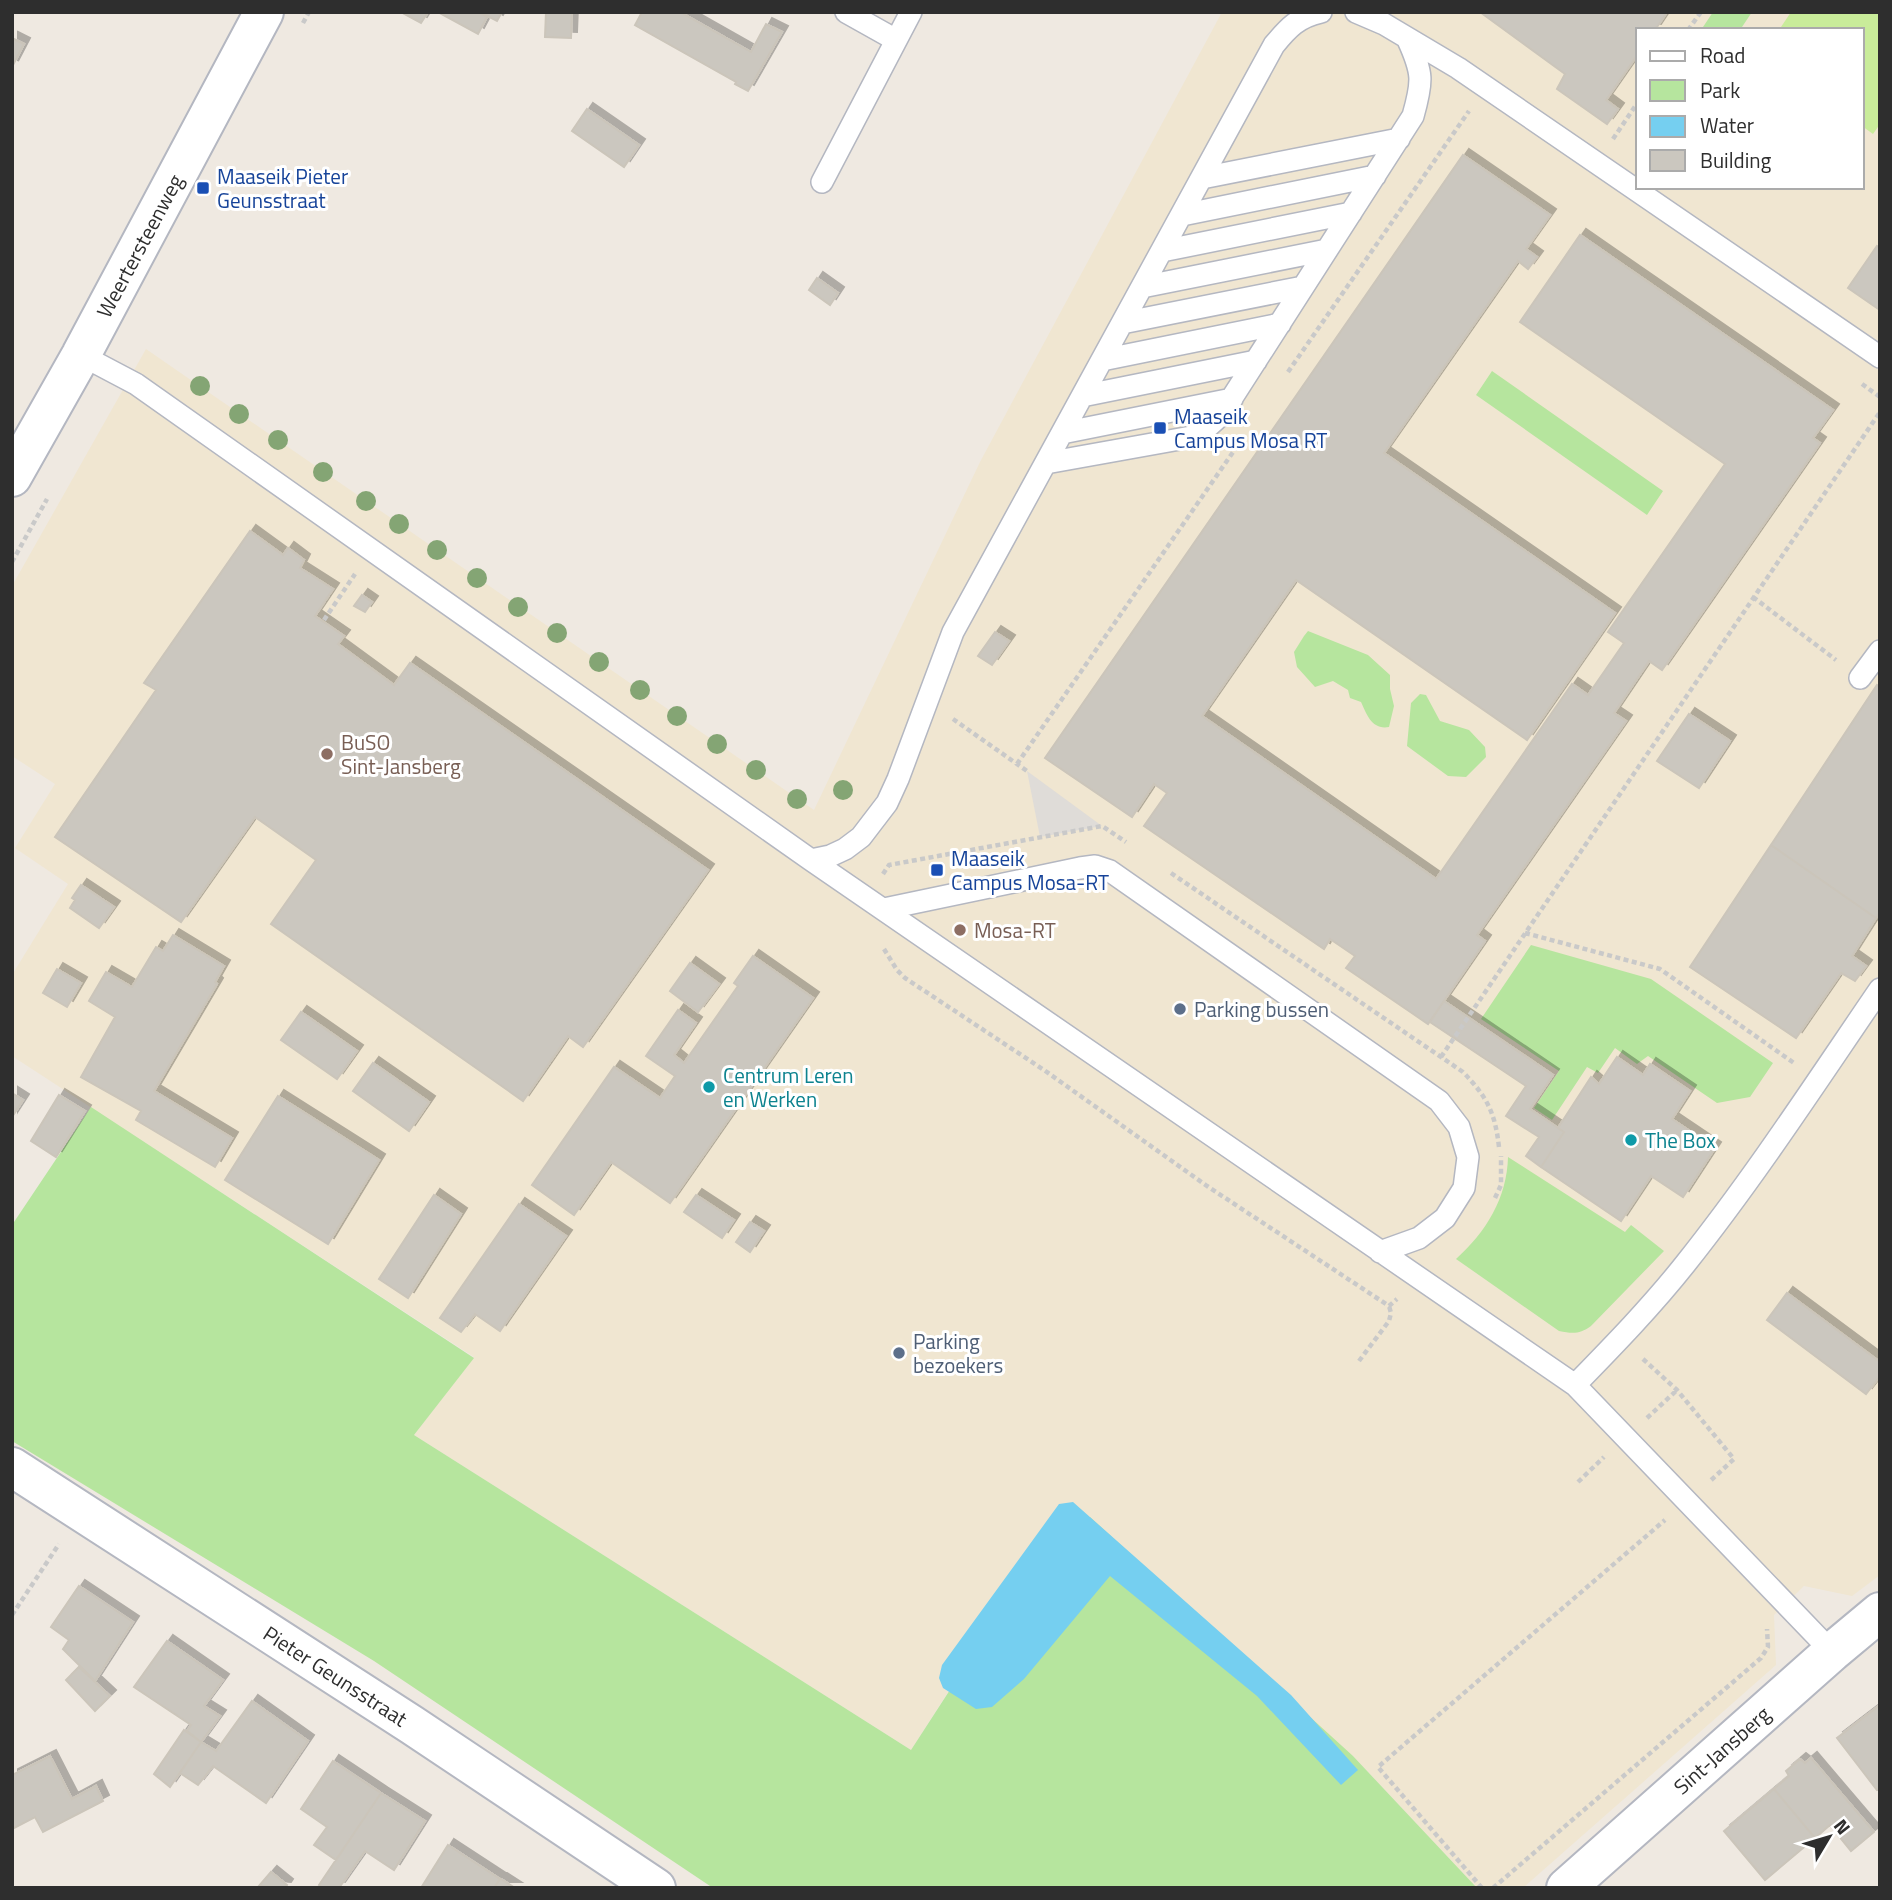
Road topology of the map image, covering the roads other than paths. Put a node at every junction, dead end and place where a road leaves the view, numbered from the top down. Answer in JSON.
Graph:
{"nodes":[{"id":1,"x":264,"y":12,"type":"edge"},
{"id":2,"x":846,"y":12,"type":"edge"},
{"id":3,"x":911,"y":12,"type":"edge"},
{"id":4,"x":1321,"y":12,"type":"edge"},
{"id":5,"x":1356,"y":12,"type":"edge"},
{"id":6,"x":896,"y":40,"type":"junction"},
{"id":7,"x":1408,"y":40,"type":"junction"},
{"id":8,"x":1399,"y":139,"type":"junction"},
{"id":9,"x":1375,"y":176,"type":"junction"},
{"id":10,"x":1202,"y":178,"type":"junction"},
{"id":11,"x":822,"y":182,"type":"dead end"},
{"id":12,"x":1351,"y":213,"type":"junction"},
{"id":13,"x":1182,"y":215,"type":"junction"},
{"id":14,"x":1328,"y":250,"type":"junction"},
{"id":15,"x":1162,"y":251,"type":"junction"},
{"id":16,"x":1142,"y":287,"type":"junction"},
{"id":17,"x":1303,"y":287,"type":"junction"},
{"id":18,"x":1122,"y":323,"type":"junction"},
{"id":19,"x":1280,"y":324,"type":"junction"},
{"id":20,"x":81,"y":355,"type":"junction"},
{"id":21,"x":1880,"y":357,"type":"edge"},
{"id":22,"x":1102,"y":360,"type":"junction"},
{"id":23,"x":1256,"y":361,"type":"junction"},
{"id":24,"x":1083,"y":396,"type":"junction"},
{"id":25,"x":1233,"y":399,"type":"junction"},
{"id":26,"x":1062,"y":433,"type":"junction"},
{"id":27,"x":1046,"y":463,"type":"junction"},
{"id":28,"x":12,"y":477,"type":"edge"},
{"id":29,"x":1880,"y":651,"type":"edge"},
{"id":30,"x":1860,"y":678,"type":"road end"},
{"id":31,"x":811,"y":860,"type":"junction"},
{"id":32,"x":884,"y":909,"type":"junction"},
{"id":33,"x":1880,"y":989,"type":"edge"},
{"id":34,"x":1380,"y":1252,"type":"junction"},
{"id":35,"x":1575,"y":1385,"type":"junction"},
{"id":36,"x":12,"y":1467,"type":"edge"},
{"id":37,"x":1880,"y":1612,"type":"edge"},
{"id":38,"x":1832,"y":1652,"type":"junction"},
{"id":39,"x":656,"y":1888,"type":"edge"},
{"id":40,"x":1566,"y":1888,"type":"edge"}],
"edges":[{"from":1,"to":20,"type":"street","name":"Weertersteenweg"},
{"from":2,"to":6,"type":"lane"},
{"from":3,"to":6,"type":"lane"},
{"from":4,"to":10,"type":"lane"},
{"from":5,"to":7,"type":"lane"},
{"from":6,"to":11,"type":"lane"},
{"from":7,"to":8,"type":"lane"},
{"from":7,"to":21,"type":"lane"},
{"from":8,"to":9,"type":"lane"},
{"from":8,"to":10,"type":"lane"},
{"from":9,"to":12,"type":"lane"},
{"from":9,"to":13,"type":"lane"},
{"from":10,"to":13,"type":"lane"},
{"from":12,"to":14,"type":"lane"},
{"from":12,"to":15,"type":"lane"},
{"from":13,"to":15,"type":"lane"},
{"from":14,"to":16,"type":"lane"},
{"from":14,"to":17,"type":"lane"},
{"from":15,"to":16,"type":"lane"},
{"from":16,"to":18,"type":"lane"},
{"from":17,"to":18,"type":"lane"},
{"from":17,"to":19,"type":"lane"},
{"from":18,"to":22,"type":"lane"},
{"from":19,"to":22,"type":"lane"},
{"from":19,"to":23,"type":"lane"},
{"from":20,"to":28,"type":"street","name":"Weertersteenweg"},
{"from":20,"to":31,"type":"lane"},
{"from":22,"to":24,"type":"lane"},
{"from":23,"to":24,"type":"lane"},
{"from":23,"to":25,"type":"lane"},
{"from":24,"to":26,"type":"lane"},
{"from":25,"to":26,"type":"lane"},
{"from":25,"to":27,"type":"lane"},
{"from":26,"to":27,"type":"lane"},
{"from":27,"to":31,"type":"lane"},
{"from":29,"to":30,"type":"lane"},
{"from":31,"to":32,"type":"lane"},
{"from":32,"to":34,"type":"lane"},
{"from":32,"to":34,"type":"lane"},
{"from":33,"to":35,"type":"lane"},
{"from":34,"to":35,"type":"lane"},
{"from":35,"to":38,"type":"lane"},
{"from":36,"to":39,"type":"street","name":"Pieter Geunsstraat"},
{"from":37,"to":38,"type":"street","name":"Sint-Jansberg"},
{"from":38,"to":40,"type":"street","name":"Sint-Jansberg"}]}
